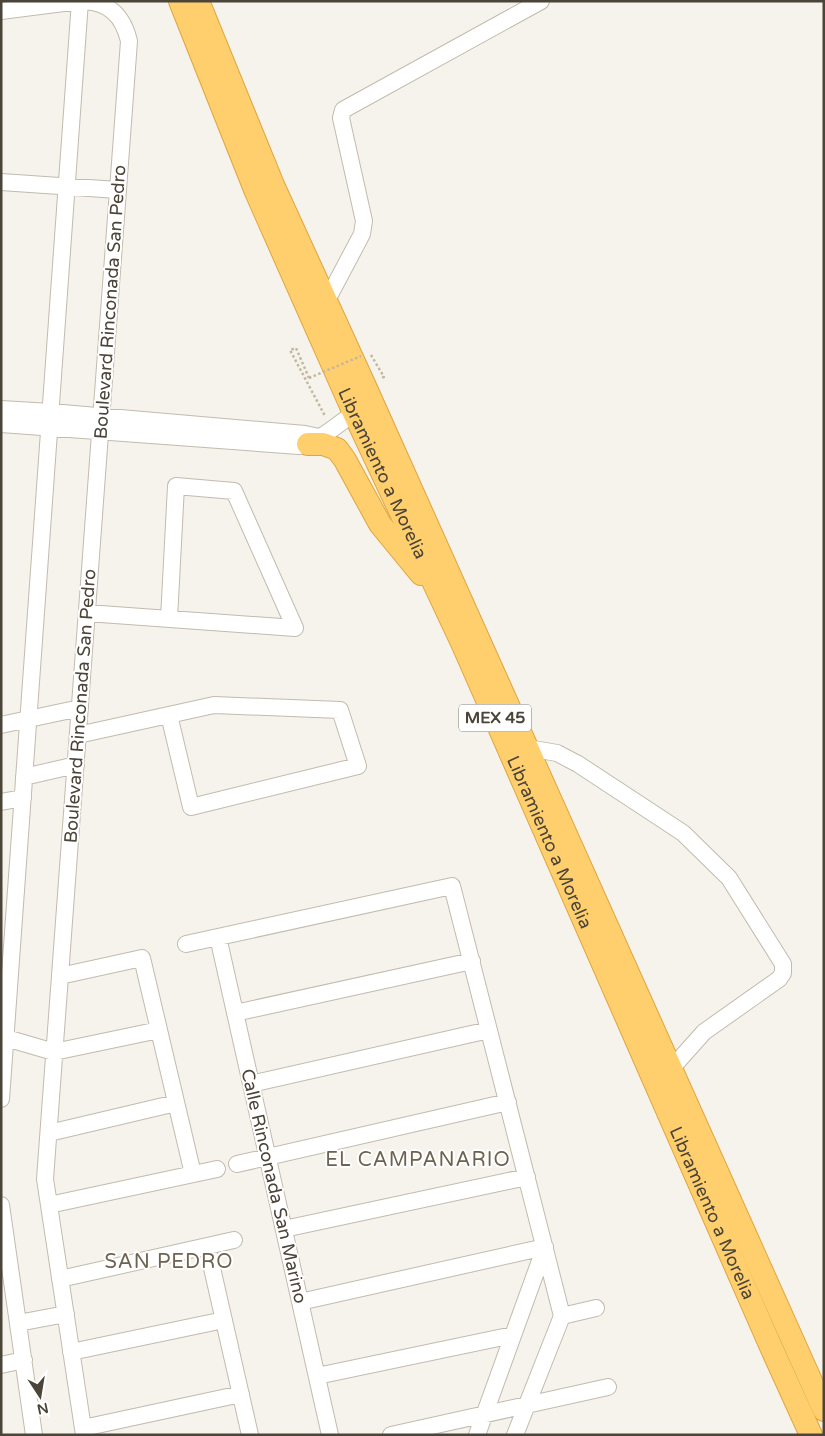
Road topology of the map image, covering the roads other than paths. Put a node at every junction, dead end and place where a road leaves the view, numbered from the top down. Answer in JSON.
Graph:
{"nodes":[{"id":1,"x":81,"y":1,"type":"edge"},
{"id":2,"x":180,"y":1,"type":"edge"},
{"id":3,"x":198,"y":1,"type":"edge"},
{"id":4,"x":540,"y":1,"type":"edge"},
{"id":5,"x":1,"y":11,"type":"edge"},
{"id":6,"x":1,"y":182,"type":"edge"},
{"id":7,"x":67,"y":186,"type":"junction"},
{"id":8,"x":118,"y":190,"type":"junction"},
{"id":9,"x":326,"y":302,"type":"junction"},
{"id":10,"x":1,"y":409,"type":"edge"},
{"id":11,"x":354,"y":413,"type":"junction"},
{"id":12,"x":50,"y":419,"type":"junction"},
{"id":13,"x":101,"y":423,"type":"junction"},
{"id":14,"x":1,"y":424,"type":"edge"},
{"id":15,"x":320,"y":437,"type":"junction"},
{"id":16,"x":443,"y":601,"type":"junction"},
{"id":17,"x":87,"y":613,"type":"junction"},
{"id":18,"x":169,"y":619,"type":"junction"},
{"id":19,"x":80,"y":708,"type":"junction"},
{"id":20,"x":169,"y":715,"type":"junction"},
{"id":21,"x":29,"y":719,"type":"junction"},
{"id":22,"x":1,"y":725,"type":"edge"},
{"id":23,"x":78,"y":735,"type":"junction"},
{"id":24,"x":528,"y":748,"type":"junction"},
{"id":25,"x":76,"y":765,"type":"junction"},
{"id":26,"x":24,"y":777,"type":"junction"},
{"id":27,"x":23,"y":798,"type":"junction"},
{"id":28,"x":1,"y":802,"type":"edge"},
{"id":29,"x":218,"y":936,"type":"junction"},
{"id":30,"x":186,"y":944,"type":"dead end"},
{"id":31,"x":6,"y":961,"type":"edge"},
{"id":32,"x":472,"y":961,"type":"junction"},
{"id":33,"x":60,"y":976,"type":"junction"},
{"id":34,"x":236,"y":1012,"type":"junction"},
{"id":35,"x":159,"y":1030,"type":"junction"},
{"id":36,"x":489,"y":1030,"type":"junction"},
{"id":37,"x":3,"y":1039,"type":"edge"},
{"id":38,"x":54,"y":1052,"type":"junction"},
{"id":39,"x":671,"y":1069,"type":"junction"},
{"id":40,"x":252,"y":1084,"type":"junction"},
{"id":41,"x":1,"y":1099,"type":"edge"},
{"id":42,"x":508,"y":1102,"type":"junction"},
{"id":43,"x":176,"y":1103,"type":"junction"},
{"id":44,"x":49,"y":1133,"type":"junction"},
{"id":45,"x":268,"y":1157,"type":"junction"},
{"id":46,"x":237,"y":1164,"type":"dead end"},
{"id":47,"x":217,"y":1168,"type":"dead end"},
{"id":48,"x":193,"y":1174,"type":"junction"},
{"id":49,"x":527,"y":1177,"type":"junction"},
{"id":50,"x":1,"y":1205,"type":"edge"},
{"id":51,"x":49,"y":1205,"type":"junction"},
{"id":52,"x":284,"y":1229,"type":"junction"},
{"id":53,"x":234,"y":1240,"type":"dead end"},
{"id":54,"x":207,"y":1246,"type":"junction"},
{"id":55,"x":545,"y":1247,"type":"junction"},
{"id":56,"x":60,"y":1279,"type":"junction"},
{"id":57,"x":7,"y":1286,"type":"edge"},
{"id":58,"x":300,"y":1302,"type":"junction"},
{"id":59,"x":596,"y":1308,"type":"dead end"},
{"id":60,"x":66,"y":1314,"type":"junction"},
{"id":61,"x":562,"y":1316,"type":"junction"},
{"id":62,"x":224,"y":1320,"type":"junction"},
{"id":63,"x":18,"y":1323,"type":"junction"},
{"id":64,"x":513,"y":1334,"type":"junction"},
{"id":65,"x":71,"y":1352,"type":"junction"},
{"id":66,"x":24,"y":1360,"type":"junction"},
{"id":67,"x":1,"y":1365,"type":"edge"},
{"id":68,"x":317,"y":1376,"type":"junction"},
{"id":69,"x":608,"y":1387,"type":"dead end"},
{"id":70,"x":241,"y":1394,"type":"junction"},
{"id":71,"x":526,"y":1405,"type":"junction"},
{"id":72,"x":824,"y":1410,"type":"edge"},
{"id":73,"x":484,"y":1414,"type":"junction"},
{"id":74,"x":83,"y":1431,"type":"edge"},
{"id":75,"x":806,"y":1434,"type":"edge"},
{"id":76,"x":34,"y":1435,"type":"edge"},
{"id":77,"x":250,"y":1435,"type":"edge"},
{"id":78,"x":330,"y":1435,"type":"edge"},
{"id":79,"x":391,"y":1435,"type":"edge"},
{"id":80,"x":477,"y":1435,"type":"edge"},
{"id":81,"x":515,"y":1435,"type":"edge"}],
"edges":[{"from":1,"to":5,"type":"street"},
{"from":1,"to":7,"type":"street"},
{"from":1,"to":8,"type":"street","name":"Boulevard Rinconada San Pedro"},
{"from":2,"to":11,"type":"highway","name":"Libramiento a Morelia","number":"MEX 45"},
{"from":3,"to":9,"type":"highway","name":"Libramiento a Morelia","number":"MEX 45"},
{"from":4,"to":9,"type":"street"},
{"from":6,"to":7,"type":"street"},
{"from":7,"to":8,"type":"street"},
{"from":7,"to":12,"type":"street"},
{"from":8,"to":13,"type":"street","name":"Boulevard Rinconada San Pedro"},
{"from":9,"to":24,"type":"highway","name":"Libramiento a Morelia","number":"MEX 45"},
{"from":10,"to":12,"type":"street"},
{"from":11,"to":15,"type":"street"},
{"from":11,"to":16,"type":"highway","name":"Libramiento a Morelia","number":"MEX 45"},
{"from":12,"to":13,"type":"street"},
{"from":12,"to":14,"type":"street"},
{"from":12,"to":21,"type":"street"},
{"from":13,"to":15,"type":"street"},
{"from":13,"to":17,"type":"street","name":"Boulevard Rinconada San Pedro"},
{"from":15,"to":16,"type":"highway"},
{"from":16,"to":75,"type":"highway","name":"Libramiento a Morelia","number":"MEX 45"},
{"from":17,"to":18,"type":"street"},
{"from":17,"to":19,"type":"street","name":"Boulevard Rinconada San Pedro"},
{"from":18,"to":18,"type":"street"},
{"from":19,"to":21,"type":"street"},
{"from":19,"to":23,"type":"street","name":"Boulevard Rinconada San Pedro"},
{"from":20,"to":20,"type":"street"},
{"from":20,"to":23,"type":"street"},
{"from":21,"to":22,"type":"street"},
{"from":21,"to":26,"type":"street"},
{"from":23,"to":25,"type":"street","name":"Boulevard Rinconada San Pedro"},
{"from":24,"to":39,"type":"highway","name":"Libramiento a Morelia","number":"MEX 45"},
{"from":24,"to":39,"type":"street"},
{"from":25,"to":26,"type":"street"},
{"from":25,"to":33,"type":"street","name":"Boulevard Rinconada San Pedro"},
{"from":26,"to":27,"type":"street"},
{"from":27,"to":28,"type":"street"},
{"from":27,"to":31,"type":"street"},
{"from":29,"to":30,"type":"street"},
{"from":29,"to":32,"type":"street"},
{"from":29,"to":34,"type":"street","name":"Calle Rinconada San Marino"},
{"from":31,"to":37,"type":"street"},
{"from":32,"to":34,"type":"street"},
{"from":32,"to":36,"type":"street"},
{"from":33,"to":35,"type":"street"},
{"from":33,"to":38,"type":"street","name":"Boulevard Rinconada San Pedro"},
{"from":34,"to":40,"type":"street","name":"Calle Rinconada San Marino"},
{"from":35,"to":38,"type":"street"},
{"from":35,"to":43,"type":"street"},
{"from":36,"to":40,"type":"street"},
{"from":36,"to":42,"type":"street"},
{"from":37,"to":38,"type":"street"},
{"from":37,"to":41,"type":"street"},
{"from":38,"to":44,"type":"street","name":"Boulevard Rinconada San Pedro"},
{"from":39,"to":72,"type":"highway","name":"Libramiento a Morelia","number":"MEX 45"},
{"from":40,"to":45,"type":"street","name":"Calle Rinconada San Marino"},
{"from":42,"to":45,"type":"street"},
{"from":42,"to":49,"type":"street"},
{"from":43,"to":44,"type":"street"},
{"from":43,"to":48,"type":"street"},
{"from":44,"to":51,"type":"street","name":"Boulevard Rinconada San Pedro"},
{"from":45,"to":46,"type":"street"},
{"from":45,"to":52,"type":"street","name":"Calle Rinconada San Marino"},
{"from":47,"to":48,"type":"street"},
{"from":48,"to":51,"type":"street"},
{"from":49,"to":52,"type":"street"},
{"from":49,"to":55,"type":"street"},
{"from":50,"to":57,"type":"street"},
{"from":51,"to":56,"type":"street","name":"Boulevard Rinconada San Pedro"},
{"from":52,"to":58,"type":"street","name":"Calle Rinconada San Marino"},
{"from":53,"to":54,"type":"street"},
{"from":54,"to":56,"type":"street"},
{"from":54,"to":62,"type":"street"},
{"from":55,"to":58,"type":"street"},
{"from":55,"to":61,"type":"street"},
{"from":55,"to":64,"type":"street"},
{"from":56,"to":60,"type":"street","name":"Boulevard Rinconada San Pedro"},
{"from":57,"to":63,"type":"street"},
{"from":58,"to":68,"type":"street","name":"Calle Rinconada San Marino"},
{"from":59,"to":61,"type":"street"},
{"from":60,"to":63,"type":"street"},
{"from":60,"to":65,"type":"street","name":"Boulevard Rinconada San Pedro"},
{"from":61,"to":71,"type":"street"},
{"from":62,"to":65,"type":"street"},
{"from":62,"to":70,"type":"street"},
{"from":63,"to":66,"type":"street"},
{"from":64,"to":68,"type":"street"},
{"from":64,"to":73,"type":"street"},
{"from":65,"to":74,"type":"street","name":"Boulevard Rinconada San Pedro"},
{"from":66,"to":67,"type":"street"},
{"from":66,"to":76,"type":"street"},
{"from":68,"to":78,"type":"street","name":"Calle Rinconada San Marino"},
{"from":69,"to":71,"type":"street"},
{"from":70,"to":74,"type":"street"},
{"from":70,"to":77,"type":"street"},
{"from":71,"to":73,"type":"street"},
{"from":71,"to":81,"type":"street"},
{"from":73,"to":79,"type":"street"},
{"from":73,"to":80,"type":"street"}]}
